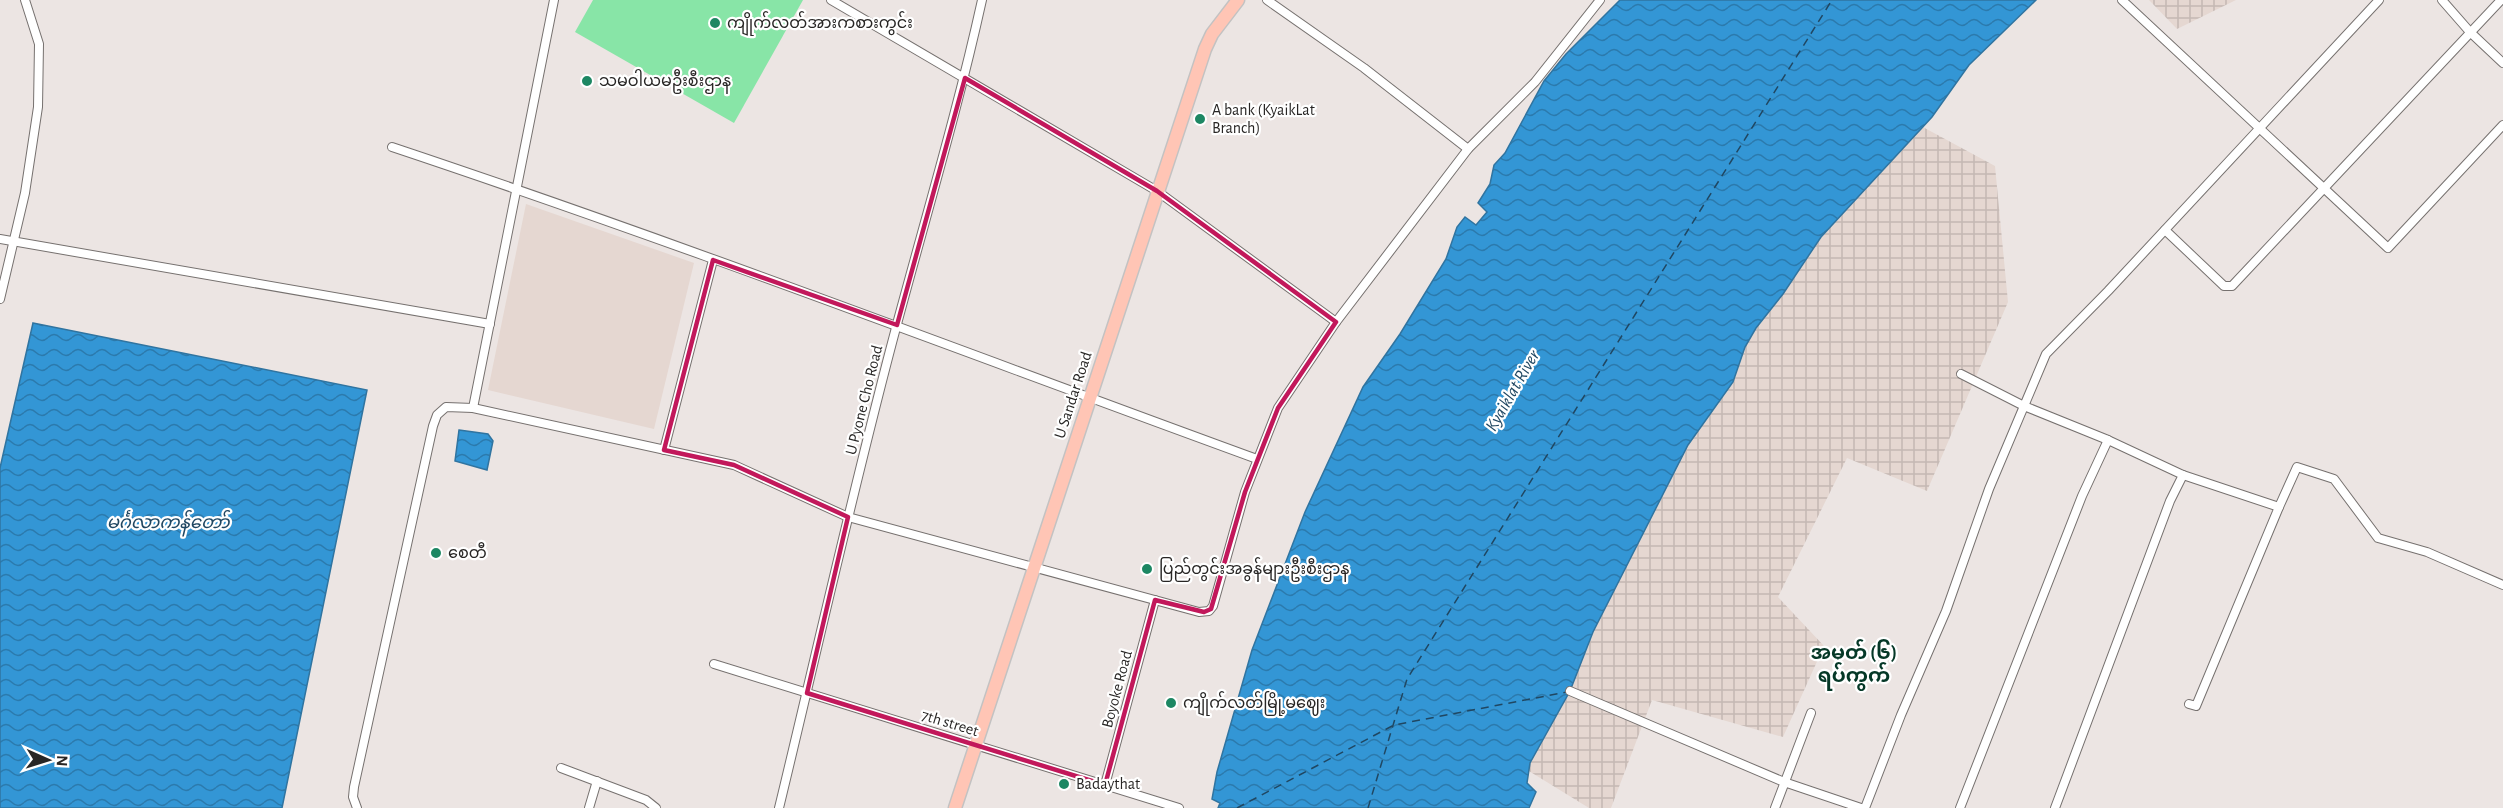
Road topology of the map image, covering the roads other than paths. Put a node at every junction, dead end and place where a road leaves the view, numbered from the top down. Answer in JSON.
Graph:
{"nodes":[{"id":1,"x":25,"y":0,"type":"edge"},
{"id":2,"x":554,"y":0,"type":"edge"},
{"id":3,"x":831,"y":0,"type":"edge"},
{"id":4,"x":982,"y":0,"type":"edge"},
{"id":5,"x":1238,"y":0,"type":"edge"},
{"id":6,"x":1267,"y":0,"type":"edge"},
{"id":7,"x":1600,"y":0,"type":"edge"},
{"id":8,"x":2122,"y":0,"type":"edge"},
{"id":9,"x":2379,"y":0,"type":"edge"},
{"id":10,"x":2442,"y":0,"type":"edge"},
{"id":11,"x":2501,"y":0,"type":"edge"},
{"id":12,"x":2470,"y":32,"type":"junction"},
{"id":13,"x":2503,"y":63,"type":"edge"},
{"id":14,"x":965,"y":78,"type":"junction"},
{"id":15,"x":2503,"y":125,"type":"edge"},
{"id":16,"x":2260,"y":127,"type":"junction"},
{"id":17,"x":392,"y":147,"type":"dead end"},
{"id":18,"x":1468,"y":149,"type":"junction"},
{"id":19,"x":2326,"y":188,"type":"junction"},
{"id":20,"x":518,"y":189,"type":"junction"},
{"id":21,"x":1157,"y":191,"type":"junction"},
{"id":22,"x":2164,"y":230,"type":"junction"},
{"id":23,"x":0,"y":239,"type":"edge"},
{"id":24,"x":14,"y":242,"type":"junction"},
{"id":25,"x":714,"y":260,"type":"junction"},
{"id":26,"x":0,"y":299,"type":"edge"},
{"id":27,"x":1336,"y":322,"type":"junction"},
{"id":28,"x":490,"y":324,"type":"junction"},
{"id":29,"x":897,"y":325,"type":"junction"},
{"id":30,"x":1961,"y":374,"type":"dead end"},
{"id":31,"x":1089,"y":398,"type":"junction"},
{"id":32,"x":2024,"y":406,"type":"junction"},
{"id":33,"x":472,"y":408,"type":"junction"},
{"id":34,"x":2108,"y":440,"type":"junction"},
{"id":35,"x":664,"y":450,"type":"junction"},
{"id":36,"x":1257,"y":459,"type":"junction"},
{"id":37,"x":2183,"y":475,"type":"junction"},
{"id":38,"x":2279,"y":507,"type":"junction"},
{"id":39,"x":848,"y":517,"type":"junction"},
{"id":40,"x":1033,"y":567,"type":"junction"},
{"id":41,"x":2503,"y":585,"type":"edge"},
{"id":42,"x":1155,"y":600,"type":"junction"},
{"id":43,"x":714,"y":664,"type":"dead end"},
{"id":44,"x":1570,"y":691,"type":"dead end"},
{"id":45,"x":807,"y":693,"type":"junction"},
{"id":46,"x":2189,"y":704,"type":"dead end"},
{"id":47,"x":1811,"y":713,"type":"dead end"},
{"id":48,"x":974,"y":745,"type":"junction"},
{"id":49,"x":561,"y":768,"type":"dead end"},
{"id":50,"x":597,"y":781,"type":"junction"},
{"id":51,"x":1784,"y":782,"type":"junction"},
{"id":52,"x":1105,"y":785,"type":"junction"},
{"id":53,"x":1159,"y":805,"type":"edge"},
{"id":54,"x":357,"y":808,"type":"edge"},
{"id":55,"x":589,"y":808,"type":"edge"},
{"id":56,"x":656,"y":808,"type":"edge"},
{"id":57,"x":779,"y":808,"type":"edge"},
{"id":58,"x":956,"y":808,"type":"edge"},
{"id":59,"x":1179,"y":808,"type":"edge"},
{"id":60,"x":1774,"y":808,"type":"edge"},
{"id":61,"x":1863,"y":808,"type":"edge"},
{"id":62,"x":1960,"y":808,"type":"edge"},
{"id":63,"x":2055,"y":808,"type":"edge"}],
"edges":[{"from":1,"to":24,"type":"street"},
{"from":2,"to":20,"type":"street"},
{"from":3,"to":14,"type":"street"},
{"from":4,"to":14,"type":"street","name":"U Pyone Cho Road"},
{"from":5,"to":21,"type":"main road","name":"U Sandar Road"},
{"from":6,"to":18,"type":"street"},
{"from":7,"to":18,"type":"street"},
{"from":8,"to":16,"type":"street"},
{"from":9,"to":16,"type":"street"},
{"from":10,"to":12,"type":"street"},
{"from":11,"to":12,"type":"street"},
{"from":12,"to":13,"type":"street"},
{"from":12,"to":19,"type":"street"},
{"from":14,"to":21,"type":"street"},
{"from":14,"to":29,"type":"street","name":"U Pyone Cho Road"},
{"from":15,"to":19,"type":"street"},
{"from":16,"to":19,"type":"street"},
{"from":16,"to":22,"type":"street"},
{"from":17,"to":20,"type":"street"},
{"from":18,"to":27,"type":"street"},
{"from":19,"to":22,"type":"street"},
{"from":20,"to":25,"type":"street"},
{"from":20,"to":28,"type":"street"},
{"from":21,"to":27,"type":"street"},
{"from":21,"to":31,"type":"main road","name":"U Sandar Road"},
{"from":22,"to":32,"type":"street"},
{"from":23,"to":24,"type":"street"},
{"from":24,"to":26,"type":"street"},
{"from":24,"to":28,"type":"street"},
{"from":25,"to":29,"type":"street"},
{"from":25,"to":35,"type":"street"},
{"from":27,"to":36,"type":"street"},
{"from":28,"to":33,"type":"street"},
{"from":29,"to":31,"type":"street"},
{"from":29,"to":39,"type":"street","name":"U Pyone Cho Road"},
{"from":30,"to":32,"type":"street"},
{"from":31,"to":36,"type":"street"},
{"from":31,"to":40,"type":"main road","name":"U Sandar Road"},
{"from":32,"to":34,"type":"street"},
{"from":32,"to":61,"type":"street"},
{"from":33,"to":35,"type":"street"},
{"from":33,"to":54,"type":"street"},
{"from":34,"to":37,"type":"street"},
{"from":34,"to":62,"type":"street"},
{"from":35,"to":39,"type":"street"},
{"from":36,"to":42,"type":"street"},
{"from":37,"to":38,"type":"street"},
{"from":37,"to":63,"type":"street"},
{"from":38,"to":41,"type":"street"},
{"from":38,"to":46,"type":"street"},
{"from":39,"to":40,"type":"street"},
{"from":39,"to":45,"type":"street","name":"U Pyone Cho Road"},
{"from":40,"to":42,"type":"street"},
{"from":40,"to":48,"type":"main road","name":"U Sandar Road"},
{"from":42,"to":52,"type":"street","name":"Boyoke Road"},
{"from":43,"to":45,"type":"street","name":"7th street"},
{"from":44,"to":51,"type":"street"},
{"from":45,"to":48,"type":"street","name":"7th street"},
{"from":45,"to":57,"type":"street","name":"U Pyone Cho Road"},
{"from":47,"to":51,"type":"street"},
{"from":48,"to":52,"type":"street","name":"7th street"},
{"from":48,"to":58,"type":"main road","name":"U Sandar Road"},
{"from":49,"to":50,"type":"street"},
{"from":50,"to":55,"type":"street"},
{"from":50,"to":56,"type":"street"},
{"from":51,"to":60,"type":"street"},
{"from":51,"to":61,"type":"street"},
{"from":52,"to":53,"type":"street","name":"7th street"},
{"from":53,"to":59,"type":"street","name":"7th street"}]}
